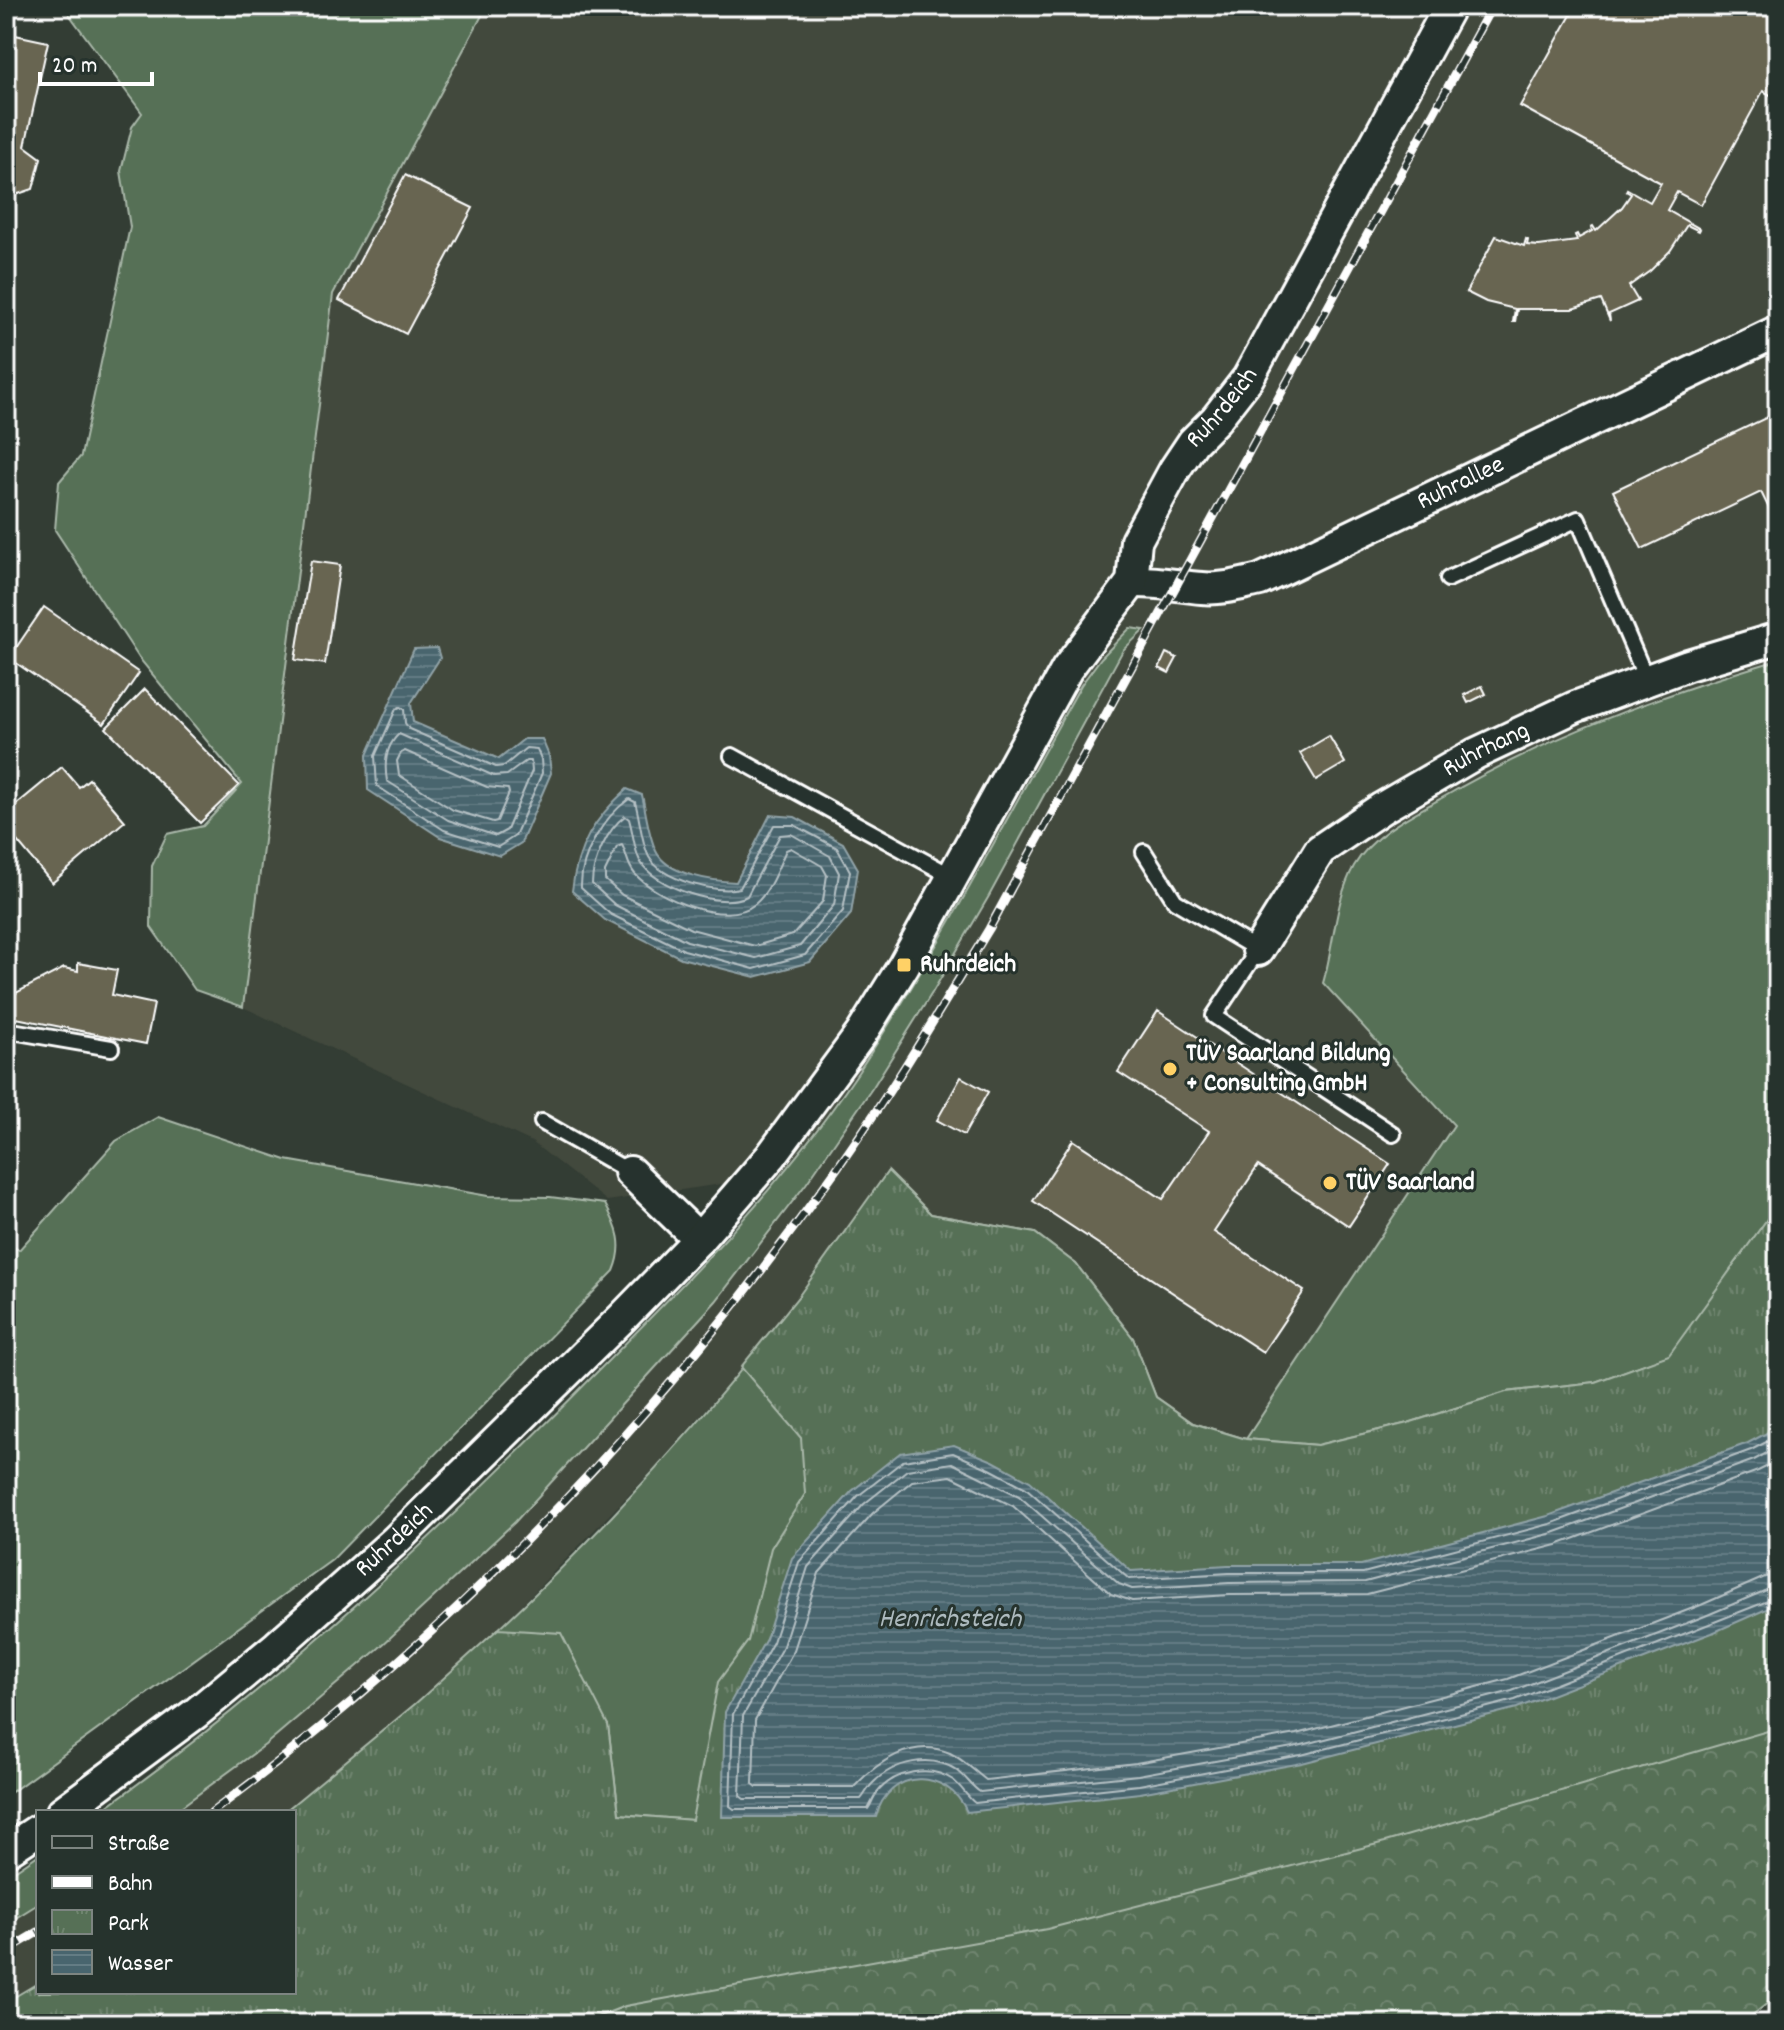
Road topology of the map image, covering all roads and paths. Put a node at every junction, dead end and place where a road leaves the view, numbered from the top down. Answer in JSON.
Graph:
{"nodes":[{"id":1,"x":1450,"y":6,"type":"edge"},
{"id":2,"x":1778,"y":331,"type":"edge"},
{"id":3,"x":1448,"y":579,"type":"dead end"},
{"id":4,"x":1132,"y":582,"type":"junction"},
{"id":5,"x":1778,"y":638,"type":"edge"},
{"id":6,"x":1647,"y":681,"type":"junction"},
{"id":7,"x":732,"y":756,"type":"dead end"},
{"id":8,"x":1144,"y":852,"type":"dead end"},
{"id":9,"x":953,"y":877,"type":"junction"},
{"id":10,"x":1258,"y":950,"type":"junction"},
{"id":11,"x":6,"y":1030,"type":"edge"},
{"id":12,"x":111,"y":1048,"type":"dead end"},
{"id":13,"x":542,"y":1122,"type":"dead end"},
{"id":14,"x":1393,"y":1134,"type":"dead end"},
{"id":15,"x":630,"y":1172,"type":"joint"},
{"id":16,"x":699,"y":1239,"type":"junction"},
{"id":17,"x":65,"y":1810,"type":"edge"},
{"id":18,"x":36,"y":1831,"type":"edge"},
{"id":19,"x":6,"y":1851,"type":"edge"}],
"edges":[{"from":1,"to":4,"type":"street","name":"Ruhrdeich"},
{"from":2,"to":4,"type":"street","name":"Ruhrallee"},
{"from":3,"to":6,"type":"lane"},
{"from":4,"to":9,"type":"street","name":"Ruhrdeich"},
{"from":5,"to":6,"type":"street","name":"Ruhrhang"},
{"from":6,"to":10,"type":"street","name":"Ruhrhang"},
{"from":7,"to":9,"type":"lane"},
{"from":8,"to":10,"type":"lane"},
{"from":9,"to":16,"type":"street","name":"Ruhrdeich"},
{"from":10,"to":14,"type":"lane"},
{"from":11,"to":12,"type":"lane"},
{"from":13,"to":15,"type":"lane"},
{"from":15,"to":16,"type":"street"},
{"from":16,"to":17,"type":"street","name":"Ruhrdeich"},
{"from":18,"to":19,"type":"street"}]}
